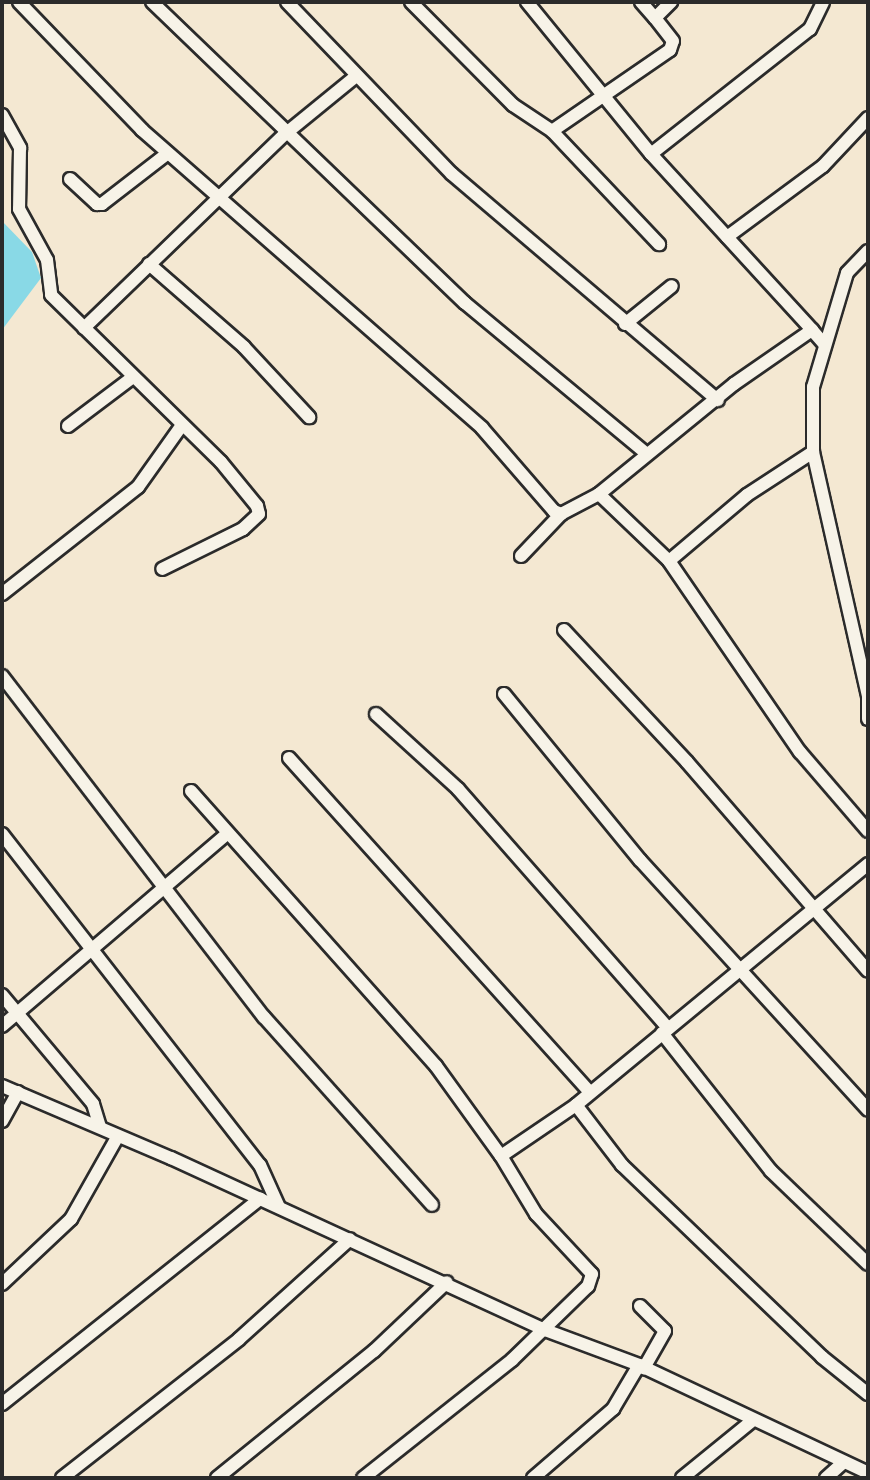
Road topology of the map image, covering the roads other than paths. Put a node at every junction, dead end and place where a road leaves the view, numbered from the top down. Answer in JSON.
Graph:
{"nodes":[{"id":1,"x":19,"y":2,"type":"edge"},
{"id":2,"x":152,"y":2,"type":"edge"},
{"id":3,"x":287,"y":2,"type":"edge"},
{"id":4,"x":411,"y":2,"type":"edge"},
{"id":5,"x":527,"y":2,"type":"edge"},
{"id":6,"x":640,"y":2,"type":"edge"},
{"id":7,"x":671,"y":2,"type":"edge"},
{"id":8,"x":822,"y":2,"type":"edge"},
{"id":9,"x":655,"y":18,"type":"junction"},
{"id":10,"x":356,"y":76,"type":"junction"},
{"id":11,"x":602,"y":96,"type":"junction"},
{"id":12,"x":2,"y":115,"type":"edge"},
{"id":13,"x":868,"y":118,"type":"edge"},
{"id":14,"x":552,"y":131,"type":"junction"},
{"id":15,"x":285,"y":134,"type":"junction"},
{"id":16,"x":168,"y":153,"type":"junction"},
{"id":17,"x":652,"y":154,"type":"junction"},
{"id":18,"x":70,"y":179,"type":"dead end"},
{"id":19,"x":218,"y":198,"type":"junction"},
{"id":20,"x":727,"y":237,"type":"junction"},
{"id":21,"x":659,"y":244,"type":"dead end"},
{"id":22,"x":868,"y":251,"type":"edge"},
{"id":23,"x":149,"y":264,"type":"junction"},
{"id":24,"x":672,"y":286,"type":"dead end"},
{"id":25,"x":625,"y":324,"type":"junction"},
{"id":26,"x":83,"y":328,"type":"junction"},
{"id":27,"x":812,"y":330,"type":"junction"},
{"id":28,"x":825,"y":345,"type":"junction"},
{"id":29,"x":133,"y":377,"type":"junction"},
{"id":30,"x":718,"y":400,"type":"junction"},
{"id":31,"x":309,"y":417,"type":"dead end"},
{"id":32,"x":182,"y":425,"type":"junction"},
{"id":33,"x":68,"y":426,"type":"dead end"},
{"id":34,"x":813,"y":452,"type":"junction"},
{"id":35,"x":647,"y":454,"type":"junction"},
{"id":36,"x":599,"y":494,"type":"junction"},
{"id":37,"x":561,"y":514,"type":"junction"},
{"id":38,"x":521,"y":556,"type":"dead end"},
{"id":39,"x":669,"y":561,"type":"junction"},
{"id":40,"x":162,"y":569,"type":"dead end"},
{"id":41,"x":2,"y":594,"type":"edge"},
{"id":42,"x":564,"y":630,"type":"dead end"},
{"id":43,"x":2,"y":676,"type":"edge"},
{"id":44,"x":504,"y":694,"type":"dead end"},
{"id":45,"x":376,"y":715,"type":"dead end"},
{"id":46,"x":868,"y":719,"type":"edge"},
{"id":47,"x":289,"y":758,"type":"dead end"},
{"id":48,"x":191,"y":791,"type":"dead end"},
{"id":49,"x":868,"y":831,"type":"edge"},
{"id":50,"x":2,"y":834,"type":"edge"},
{"id":51,"x":227,"y":834,"type":"junction"},
{"id":52,"x":868,"y":864,"type":"edge"},
{"id":53,"x":166,"y":888,"type":"junction"},
{"id":54,"x":813,"y":908,"type":"junction"},
{"id":55,"x":91,"y":949,"type":"junction"},
{"id":56,"x":868,"y":971,"type":"edge"},
{"id":57,"x":739,"y":973,"type":"junction"},
{"id":58,"x":2,"y":995,"type":"edge"},
{"id":59,"x":15,"y":1012,"type":"junction"},
{"id":60,"x":2,"y":1026,"type":"edge"},
{"id":61,"x":665,"y":1030,"type":"junction"},
{"id":62,"x":2,"y":1086,"type":"edge"},
{"id":63,"x":18,"y":1092,"type":"junction"},
{"id":64,"x":590,"y":1092,"type":"junction"},
{"id":65,"x":576,"y":1104,"type":"junction"},
{"id":66,"x":868,"y":1110,"type":"edge"},
{"id":67,"x":2,"y":1121,"type":"edge"},
{"id":68,"x":100,"y":1127,"type":"junction"},
{"id":69,"x":118,"y":1136,"type":"junction"},
{"id":70,"x":501,"y":1156,"type":"junction"},
{"id":71,"x":260,"y":1199,"type":"junction"},
{"id":72,"x":432,"y":1205,"type":"dead end"},
{"id":73,"x":279,"y":1207,"type":"junction"},
{"id":74,"x":350,"y":1239,"type":"junction"},
{"id":75,"x":868,"y":1264,"type":"edge"},
{"id":76,"x":447,"y":1282,"type":"junction"},
{"id":77,"x":2,"y":1284,"type":"edge"},
{"id":78,"x":640,"y":1306,"type":"dead end"},
{"id":79,"x":545,"y":1330,"type":"junction"},
{"id":80,"x":641,"y":1366,"type":"junction"},
{"id":81,"x":868,"y":1394,"type":"edge"},
{"id":82,"x":2,"y":1404,"type":"edge"},
{"id":83,"x":753,"y":1420,"type":"junction"},
{"id":84,"x":844,"y":1462,"type":"junction"},
{"id":85,"x":868,"y":1473,"type":"edge"},
{"id":86,"x":62,"y":1478,"type":"edge"},
{"id":87,"x":217,"y":1478,"type":"edge"},
{"id":88,"x":363,"y":1478,"type":"edge"},
{"id":89,"x":533,"y":1478,"type":"edge"},
{"id":90,"x":681,"y":1478,"type":"edge"},
{"id":91,"x":826,"y":1478,"type":"edge"}],
"edges":[{"from":1,"to":16,"type":"street"},
{"from":2,"to":15,"type":"street"},
{"from":3,"to":10,"type":"street"},
{"from":4,"to":14,"type":"street"},
{"from":5,"to":11,"type":"street"},
{"from":6,"to":9,"type":"street"},
{"from":7,"to":9,"type":"street"},
{"from":8,"to":17,"type":"street"},
{"from":9,"to":11,"type":"street"},
{"from":10,"to":15,"type":"street"},
{"from":10,"to":25,"type":"street"},
{"from":11,"to":14,"type":"street"},
{"from":11,"to":17,"type":"street"},
{"from":12,"to":26,"type":"street"},
{"from":13,"to":20,"type":"street"},
{"from":14,"to":21,"type":"street"},
{"from":15,"to":19,"type":"street"},
{"from":15,"to":35,"type":"street"},
{"from":16,"to":18,"type":"street"},
{"from":16,"to":19,"type":"street"},
{"from":17,"to":20,"type":"street"},
{"from":19,"to":23,"type":"street"},
{"from":19,"to":37,"type":"street"},
{"from":20,"to":27,"type":"street"},
{"from":22,"to":28,"type":"street"},
{"from":23,"to":26,"type":"street"},
{"from":23,"to":31,"type":"street"},
{"from":24,"to":25,"type":"street"},
{"from":25,"to":30,"type":"street"},
{"from":26,"to":29,"type":"street"},
{"from":27,"to":28,"type":"street"},
{"from":27,"to":30,"type":"street"},
{"from":28,"to":34,"type":"street"},
{"from":29,"to":32,"type":"street"},
{"from":29,"to":33,"type":"street"},
{"from":30,"to":35,"type":"street"},
{"from":32,"to":40,"type":"street"},
{"from":32,"to":41,"type":"street"},
{"from":34,"to":39,"type":"street"},
{"from":34,"to":46,"type":"street"},
{"from":35,"to":36,"type":"street"},
{"from":36,"to":37,"type":"street"},
{"from":36,"to":39,"type":"street"},
{"from":37,"to":38,"type":"street"},
{"from":39,"to":49,"type":"street"},
{"from":42,"to":54,"type":"street"},
{"from":43,"to":53,"type":"street"},
{"from":44,"to":57,"type":"street"},
{"from":45,"to":61,"type":"street"},
{"from":47,"to":64,"type":"street"},
{"from":48,"to":51,"type":"street"},
{"from":50,"to":55,"type":"street"},
{"from":51,"to":53,"type":"street"},
{"from":51,"to":70,"type":"street"},
{"from":52,"to":54,"type":"street"},
{"from":53,"to":55,"type":"street"},
{"from":53,"to":72,"type":"street"},
{"from":54,"to":56,"type":"street"},
{"from":54,"to":57,"type":"street"},
{"from":55,"to":59,"type":"street"},
{"from":55,"to":73,"type":"street"},
{"from":57,"to":61,"type":"street"},
{"from":57,"to":66,"type":"street"},
{"from":58,"to":59,"type":"street"},
{"from":59,"to":60,"type":"street"},
{"from":59,"to":68,"type":"street"},
{"from":61,"to":64,"type":"street"},
{"from":61,"to":75,"type":"street"},
{"from":62,"to":63,"type":"street"},
{"from":63,"to":67,"type":"street"},
{"from":63,"to":68,"type":"street"},
{"from":64,"to":65,"type":"street"},
{"from":65,"to":70,"type":"street"},
{"from":65,"to":81,"type":"street"},
{"from":68,"to":69,"type":"street"},
{"from":69,"to":71,"type":"street"},
{"from":69,"to":77,"type":"street"},
{"from":70,"to":79,"type":"street"},
{"from":71,"to":73,"type":"street"},
{"from":71,"to":82,"type":"street"},
{"from":73,"to":74,"type":"street"},
{"from":74,"to":76,"type":"street"},
{"from":74,"to":86,"type":"street"},
{"from":76,"to":79,"type":"street"},
{"from":76,"to":87,"type":"street"},
{"from":78,"to":80,"type":"street"},
{"from":79,"to":80,"type":"street"},
{"from":79,"to":88,"type":"street"},
{"from":80,"to":83,"type":"street"},
{"from":80,"to":89,"type":"street"},
{"from":83,"to":84,"type":"street"},
{"from":83,"to":90,"type":"street"},
{"from":84,"to":85,"type":"street"},
{"from":84,"to":91,"type":"street"}]}
